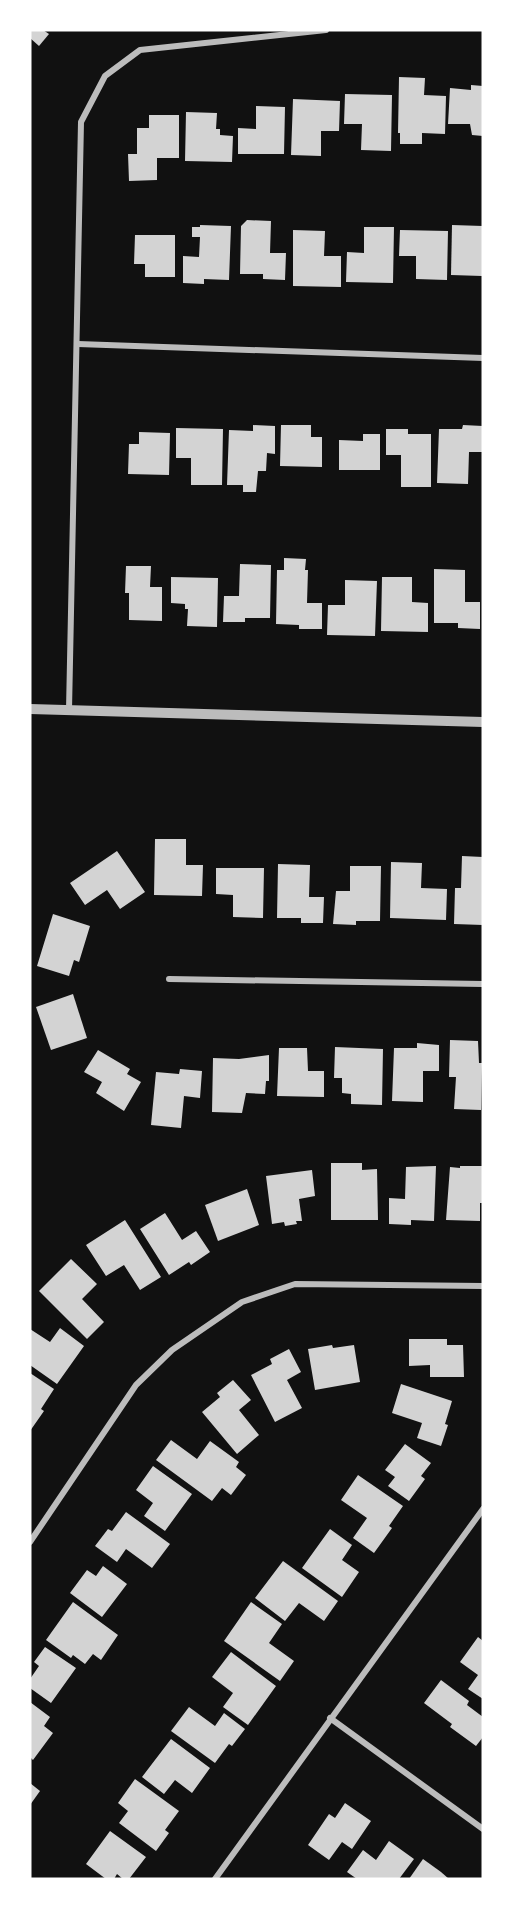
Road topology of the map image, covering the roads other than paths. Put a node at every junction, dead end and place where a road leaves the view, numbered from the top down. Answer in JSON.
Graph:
{"nodes":[{"id":1,"x":326,"y":30,"type":"edge"},
{"id":2,"x":78,"y":344,"type":"junction"},
{"id":3,"x":483,"y":358,"type":"edge"},
{"id":4,"x":30,"y":709,"type":"edge"},
{"id":5,"x":69,"y":710,"type":"junction"},
{"id":6,"x":483,"y":722,"type":"edge"},
{"id":7,"x":169,"y":979,"type":"dead end"},
{"id":8,"x":483,"y":984,"type":"edge"},
{"id":9,"x":483,"y":1286,"type":"edge"},
{"id":10,"x":483,"y":1509,"type":"edge"},
{"id":11,"x":30,"y":1542,"type":"edge"},
{"id":12,"x":330,"y":1718,"type":"junction"},
{"id":13,"x":483,"y":1829,"type":"edge"},
{"id":14,"x":215,"y":1879,"type":"edge"}],
"edges":[{"from":1,"to":2,"type":"street"},
{"from":2,"to":3,"type":"street"},
{"from":2,"to":5,"type":"street"},
{"from":4,"to":5,"type":"street"},
{"from":5,"to":6,"type":"street"},
{"from":7,"to":8,"type":"street"},
{"from":9,"to":11,"type":"street"},
{"from":10,"to":12,"type":"street"},
{"from":12,"to":13,"type":"street"},
{"from":12,"to":14,"type":"street"}]}
